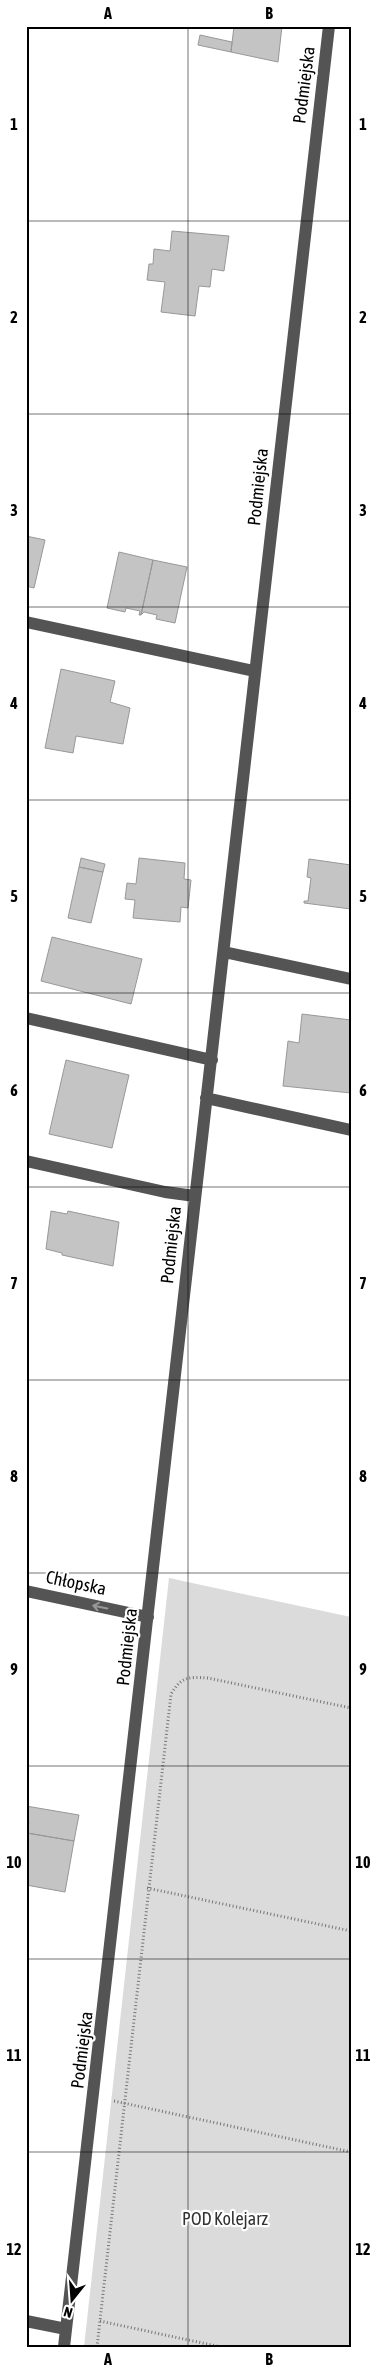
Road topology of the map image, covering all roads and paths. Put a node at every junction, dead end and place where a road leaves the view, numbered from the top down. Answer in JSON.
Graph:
{"nodes":[{"id":1,"x":329,"y":26,"type":"edge"},
{"id":2,"x":26,"y":622,"type":"edge"},
{"id":3,"x":254,"y":671,"type":"junction"},
{"id":4,"x":224,"y":952,"type":"junction"},
{"id":5,"x":351,"y":979,"type":"edge"},
{"id":6,"x":26,"y":1018,"type":"edge"},
{"id":7,"x":212,"y":1060,"type":"junction"},
{"id":8,"x":206,"y":1098,"type":"junction"},
{"id":9,"x":351,"y":1130,"type":"edge"},
{"id":10,"x":26,"y":1161,"type":"edge"},
{"id":11,"x":194,"y":1196,"type":"junction"},
{"id":12,"x":26,"y":1590,"type":"edge"},
{"id":13,"x":148,"y":1617,"type":"junction"},
{"id":14,"x":351,"y":1708,"type":"edge"},
{"id":15,"x":147,"y":1888,"type":"junction"},
{"id":16,"x":351,"y":1931,"type":"edge"},
{"id":17,"x":94,"y":2096,"type":"junction"},
{"id":18,"x":126,"y":2103,"type":"junction"},
{"id":19,"x":351,"y":2152,"type":"edge"},
{"id":20,"x":26,"y":2321,"type":"edge"},
{"id":21,"x":100,"y":2321,"type":"junction"},
{"id":22,"x":66,"y":2329,"type":"junction"},
{"id":23,"x":64,"y":2347,"type":"edge"},
{"id":24,"x":96,"y":2347,"type":"edge"},
{"id":25,"x":222,"y":2347,"type":"edge"}],
"edges":[{"from":1,"to":3,"type":"street","name":"Podmiejska"},
{"from":2,"to":3,"type":"street"},
{"from":3,"to":4,"type":"street","name":"Podmiejska"},
{"from":4,"to":5,"type":"street"},
{"from":4,"to":7,"type":"street","name":"Podmiejska"},
{"from":6,"to":7,"type":"street"},
{"from":7,"to":8,"type":"street","name":"Podmiejska"},
{"from":8,"to":9,"type":"street"},
{"from":8,"to":11,"type":"street","name":"Podmiejska"},
{"from":10,"to":11,"type":"street"},
{"from":11,"to":13,"type":"street","name":"Podmiejska"},
{"from":13,"to":12,"type":"street","name":"Chłopska","one_way":true},
{"from":13,"to":17,"type":"street","name":"Podmiejska"},
{"from":14,"to":15,"type":"path"},
{"from":15,"to":16,"type":"path"},
{"from":15,"to":18,"type":"path"},
{"from":17,"to":18,"type":"path"},
{"from":17,"to":22,"type":"street","name":"Podmiejska"},
{"from":18,"to":19,"type":"path"},
{"from":18,"to":21,"type":"path"},
{"from":20,"to":22,"type":"street"},
{"from":21,"to":24,"type":"path"},
{"from":21,"to":25,"type":"path"},
{"from":22,"to":23,"type":"street","name":"Podmiejska"}]}
